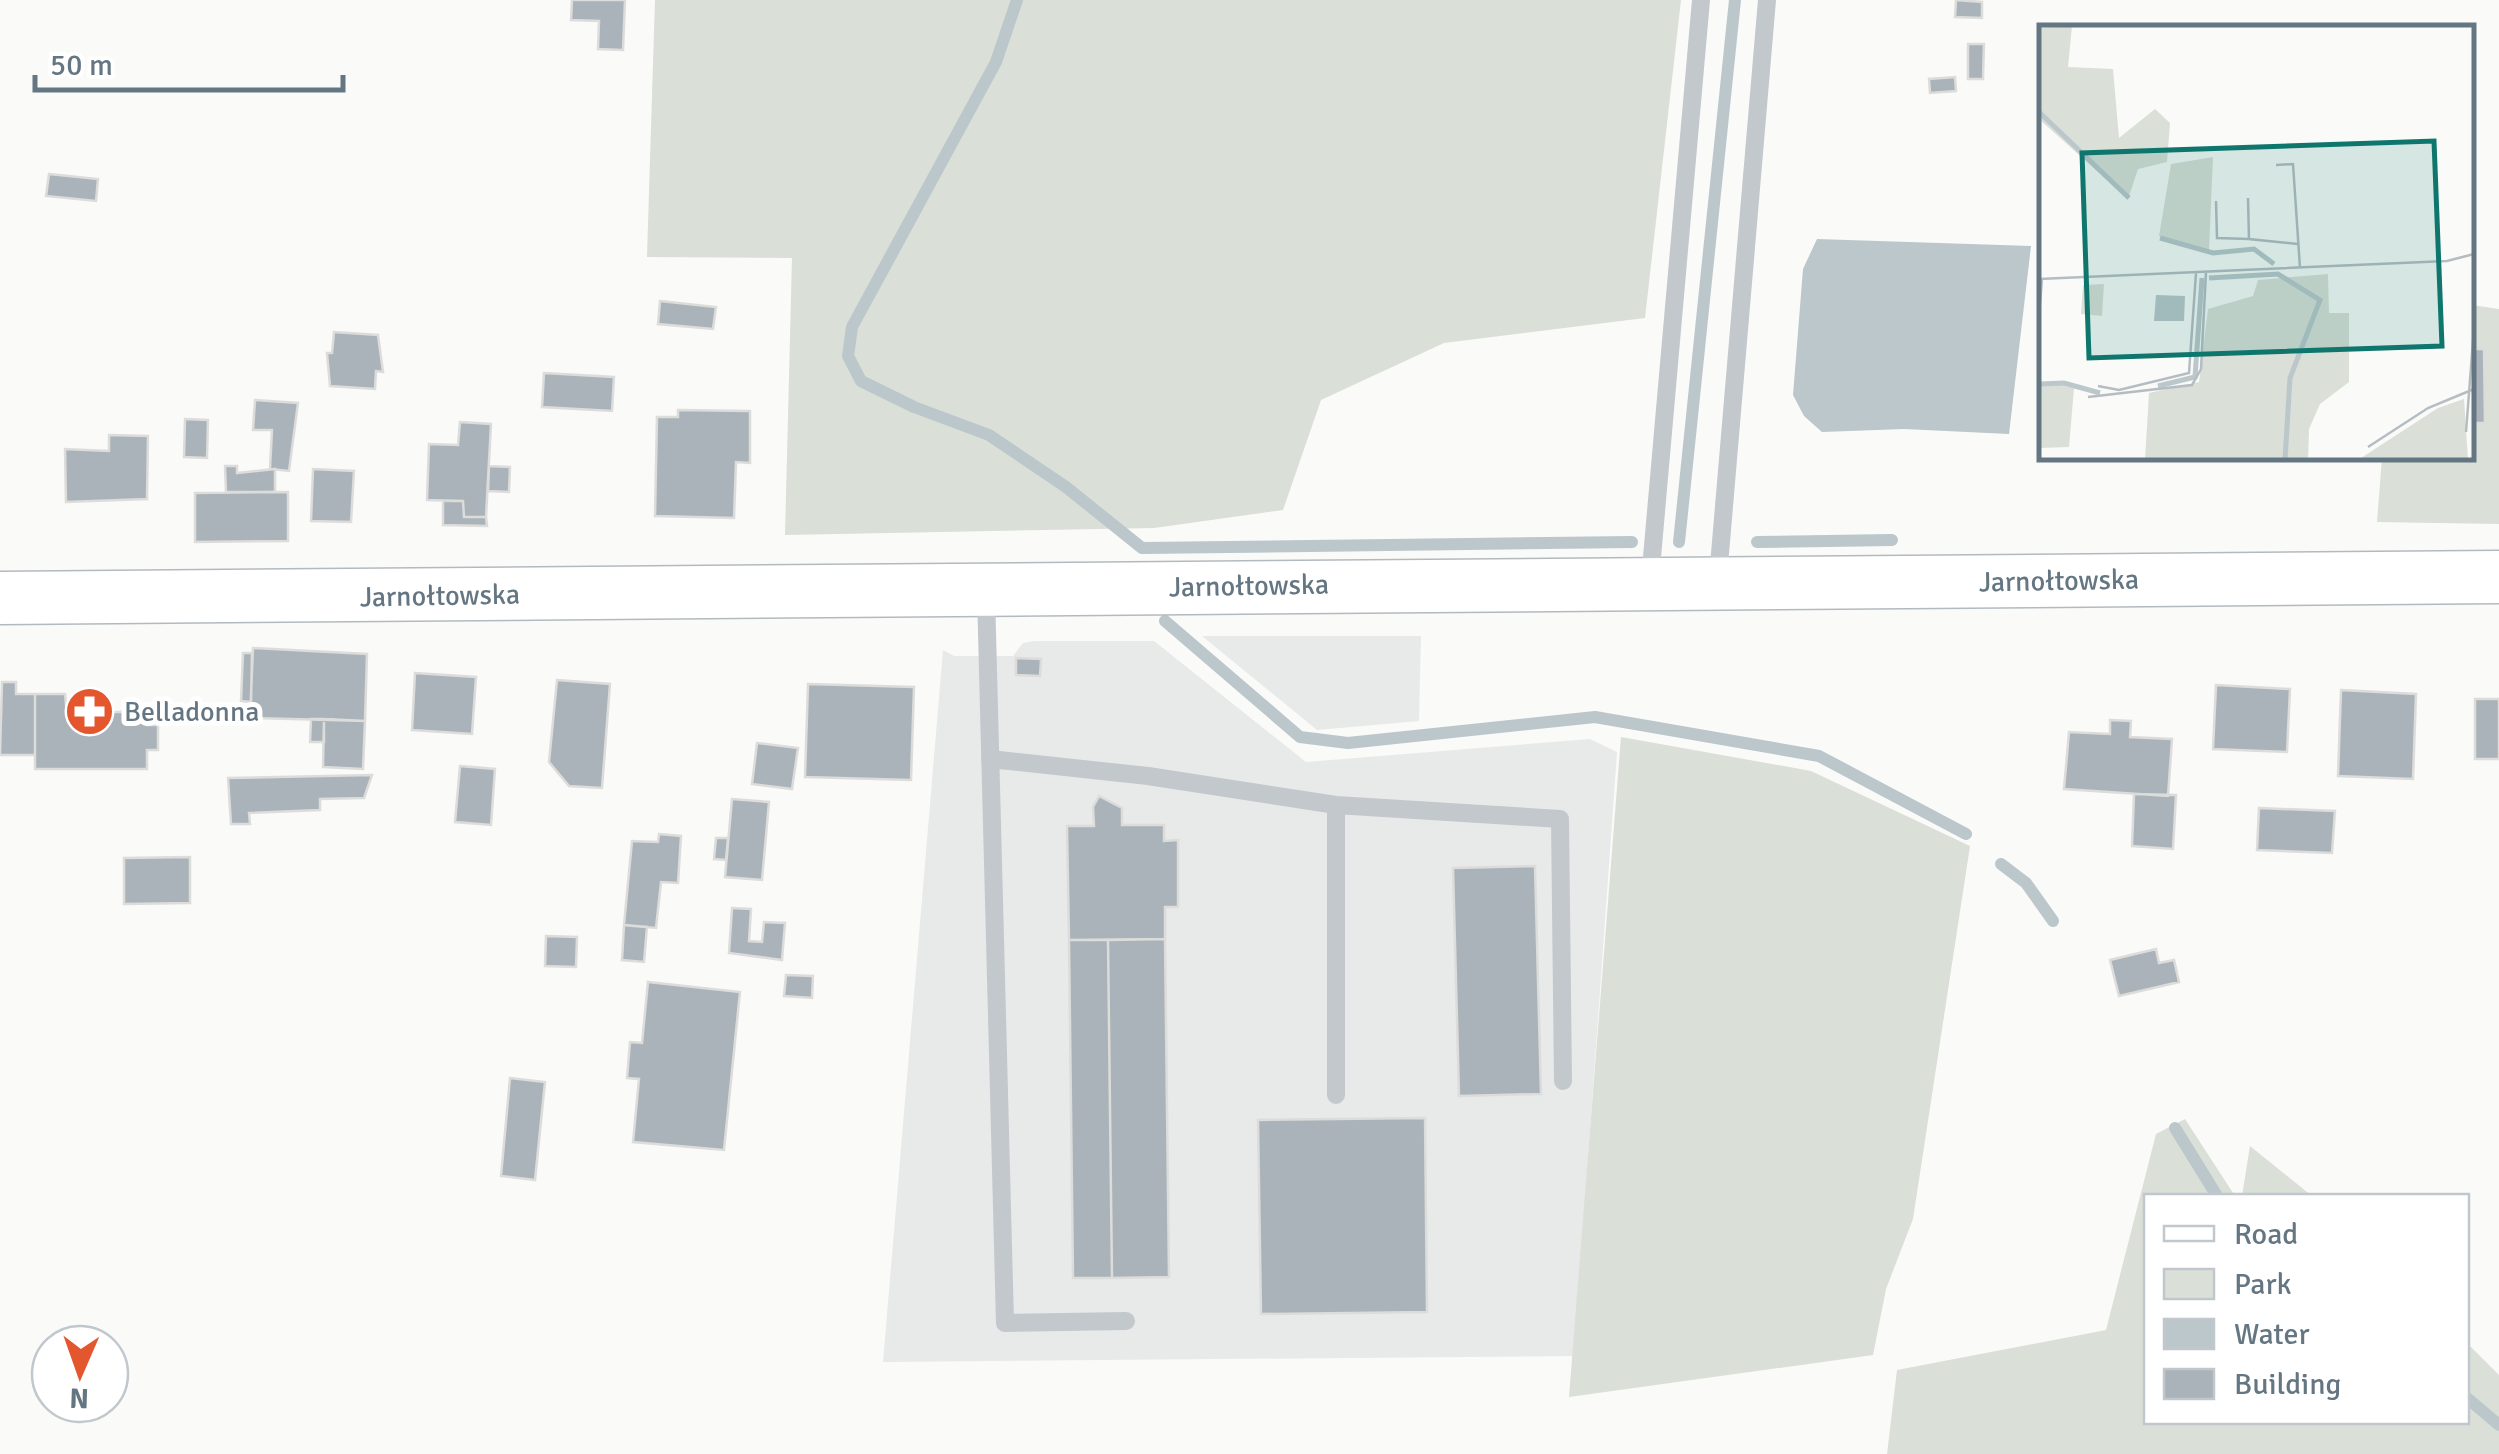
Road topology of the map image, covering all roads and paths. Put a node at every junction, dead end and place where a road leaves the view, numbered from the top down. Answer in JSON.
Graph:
{"nodes":[{"id":1,"x":1702,"y":0,"type":"edge"},
{"id":2,"x":1768,"y":0,"type":"edge"},
{"id":3,"x":2499,"y":577,"type":"edge"},
{"id":4,"x":1650,"y":580,"type":"junction"},
{"id":5,"x":1718,"y":582,"type":"junction"},
{"id":6,"x":986,"y":588,"type":"junction"},
{"id":7,"x":0,"y":598,"type":"edge"},
{"id":8,"x":990,"y":759,"type":"junction"},
{"id":9,"x":1336,"y":805,"type":"junction"},
{"id":10,"x":1563,"y":1082,"type":"dead end"},
{"id":11,"x":1336,"y":1095,"type":"dead end"},
{"id":12,"x":1126,"y":1321,"type":"dead end"}],
"edges":[{"from":1,"to":4,"type":"lane"},
{"from":2,"to":5,"type":"lane"},
{"from":3,"to":5,"type":"street","name":"Jarnołtowska"},
{"from":4,"to":5,"type":"street","name":"Jarnołtowska"},
{"from":4,"to":6,"type":"street","name":"Jarnołtowska"},
{"from":6,"to":7,"type":"street","name":"Jarnołtowska"},
{"from":6,"to":8,"type":"lane"},
{"from":8,"to":9,"type":"lane"},
{"from":8,"to":12,"type":"lane"},
{"from":9,"to":10,"type":"lane"},
{"from":9,"to":11,"type":"lane"}]}
